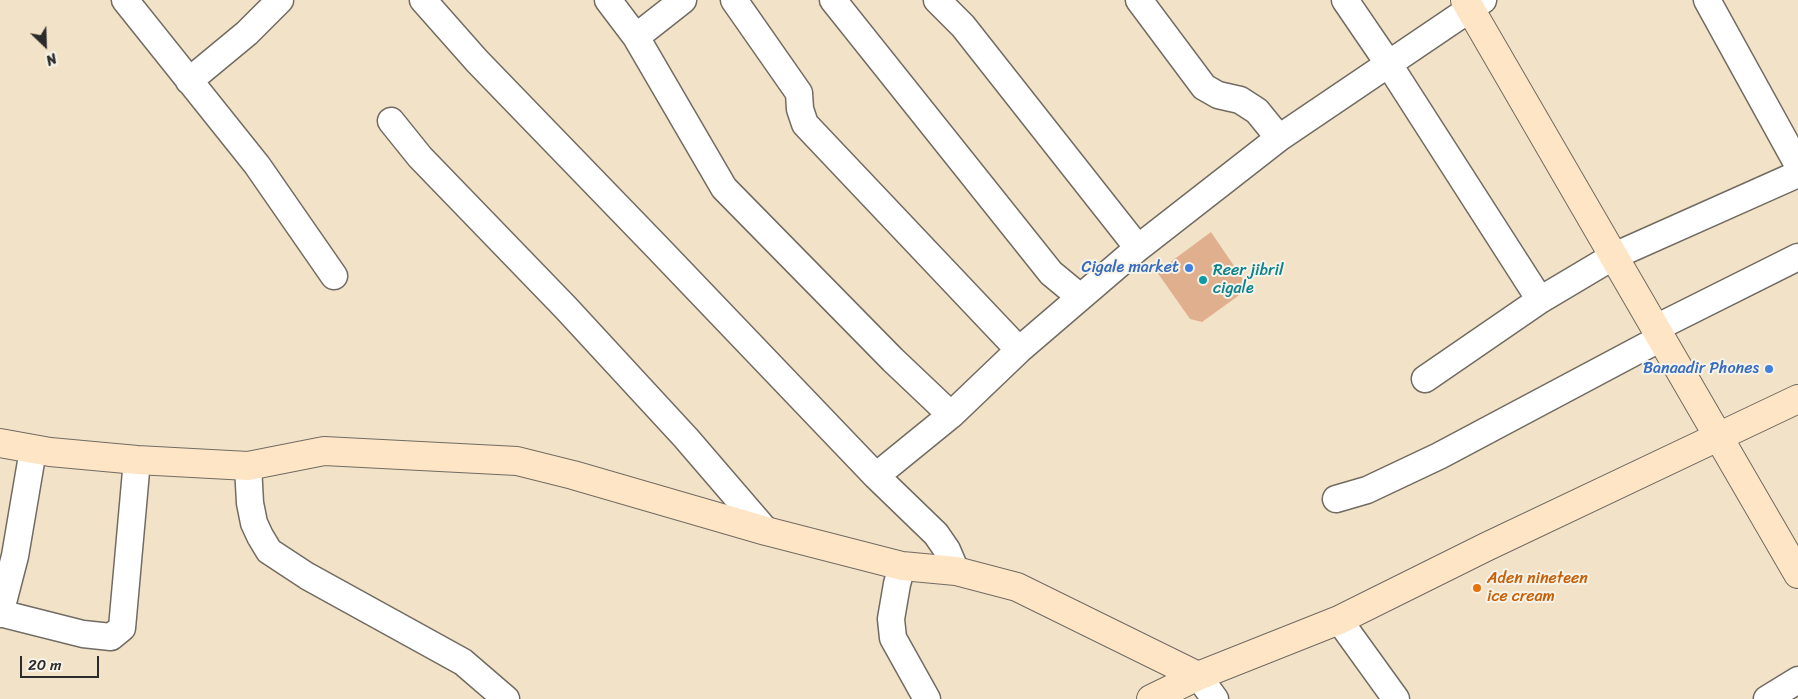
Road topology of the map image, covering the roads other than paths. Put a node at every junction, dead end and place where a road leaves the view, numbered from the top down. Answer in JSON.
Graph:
{"nodes":[{"id":1,"x":280,"y":0,"type":"edge"},
{"id":2,"x":423,"y":0,"type":"edge"},
{"id":3,"x":608,"y":0,"type":"edge"},
{"id":4,"x":683,"y":0,"type":"edge"},
{"id":5,"x":734,"y":0,"type":"edge"},
{"id":6,"x":832,"y":0,"type":"edge"},
{"id":7,"x":937,"y":0,"type":"edge"},
{"id":8,"x":1139,"y":0,"type":"edge"},
{"id":9,"x":1345,"y":0,"type":"edge"},
{"id":10,"x":1707,"y":0,"type":"edge"},
{"id":11,"x":129,"y":1,"type":"edge"},
{"id":12,"x":1473,"y":3,"type":"edge"},
{"id":13,"x":636,"y":37,"type":"junction"},
{"id":14,"x":1388,"y":63,"type":"junction"},
{"id":15,"x":189,"y":80,"type":"junction"},
{"id":16,"x":391,"y":121,"type":"dead end"},
{"id":17,"x":1279,"y":138,"type":"junction"},
{"id":18,"x":1798,"y":165,"type":"edge"},
{"id":19,"x":1798,"y":174,"type":"edge"},
{"id":20,"x":1138,"y":248,"type":"junction"},
{"id":21,"x":1614,"y":256,"type":"junction"},
{"id":22,"x":1798,"y":257,"type":"edge"},
{"id":23,"x":334,"y":276,"type":"dead end"},
{"id":24,"x":1080,"y":297,"type":"junction"},
{"id":25,"x":1540,"y":300,"type":"junction"},
{"id":26,"x":1659,"y":333,"type":"junction"},
{"id":27,"x":1019,"y":350,"type":"junction"},
{"id":28,"x":1426,"y":379,"type":"dead end"},
{"id":29,"x":1798,"y":399,"type":"edge"},
{"id":30,"x":951,"y":415,"type":"junction"},
{"id":31,"x":1719,"y":437,"type":"junction"},
{"id":32,"x":0,"y":443,"type":"edge"},
{"id":33,"x":33,"y":450,"type":"junction"},
{"id":34,"x":137,"y":460,"type":"junction"},
{"id":35,"x":248,"y":466,"type":"junction"},
{"id":36,"x":876,"y":476,"type":"junction"},
{"id":37,"x":1336,"y":499,"type":"dead end"},
{"id":38,"x":766,"y":531,"type":"junction"},
{"id":39,"x":902,"y":566,"type":"junction"},
{"id":40,"x":956,"y":570,"type":"junction"},
{"id":41,"x":1798,"y":574,"type":"edge"},
{"id":42,"x":0,"y":613,"type":"edge"},
{"id":43,"x":1339,"y":620,"type":"junction"},
{"id":44,"x":1198,"y":676,"type":"junction"},
{"id":45,"x":1798,"y":680,"type":"edge"},
{"id":46,"x":506,"y":699,"type":"edge"},
{"id":47,"x":927,"y":699,"type":"edge"},
{"id":48,"x":1151,"y":699,"type":"edge"},
{"id":49,"x":1214,"y":699,"type":"edge"},
{"id":50,"x":1396,"y":699,"type":"edge"},
{"id":51,"x":1767,"y":699,"type":"edge"}],
"edges":[{"from":1,"to":15,"type":"street"},
{"from":2,"to":36,"type":"street"},
{"from":3,"to":13,"type":"street"},
{"from":4,"to":13,"type":"street"},
{"from":5,"to":27,"type":"street"},
{"from":6,"to":24,"type":"street"},
{"from":7,"to":20,"type":"street"},
{"from":8,"to":17,"type":"street"},
{"from":9,"to":14,"type":"street"},
{"from":10,"to":18,"type":"street"},
{"from":11,"to":15,"type":"street"},
{"from":12,"to":14,"type":"street"},
{"from":12,"to":21,"type":"street"},
{"from":13,"to":30,"type":"street"},
{"from":14,"to":17,"type":"street"},
{"from":14,"to":25,"type":"street"},
{"from":15,"to":23,"type":"street"},
{"from":16,"to":38,"type":"street"},
{"from":17,"to":20,"type":"street"},
{"from":19,"to":21,"type":"street"},
{"from":20,"to":24,"type":"street"},
{"from":21,"to":25,"type":"street"},
{"from":21,"to":26,"type":"street"},
{"from":22,"to":26,"type":"street"},
{"from":24,"to":27,"type":"street"},
{"from":25,"to":28,"type":"street"},
{"from":26,"to":31,"type":"street"},
{"from":26,"to":37,"type":"street"},
{"from":27,"to":30,"type":"street"},
{"from":29,"to":31,"type":"street"},
{"from":30,"to":36,"type":"street"},
{"from":31,"to":41,"type":"street"},
{"from":31,"to":43,"type":"street"},
{"from":32,"to":33,"type":"street"},
{"from":33,"to":34,"type":"street"},
{"from":33,"to":42,"type":"street"},
{"from":34,"to":35,"type":"street"},
{"from":34,"to":42,"type":"street"},
{"from":35,"to":38,"type":"street"},
{"from":35,"to":46,"type":"street"},
{"from":36,"to":40,"type":"street"},
{"from":38,"to":39,"type":"street"},
{"from":39,"to":40,"type":"street"},
{"from":39,"to":47,"type":"street"},
{"from":40,"to":44,"type":"street"},
{"from":43,"to":44,"type":"street"},
{"from":43,"to":50,"type":"street"},
{"from":44,"to":48,"type":"street"},
{"from":44,"to":49,"type":"street"},
{"from":45,"to":51,"type":"street"}]}
